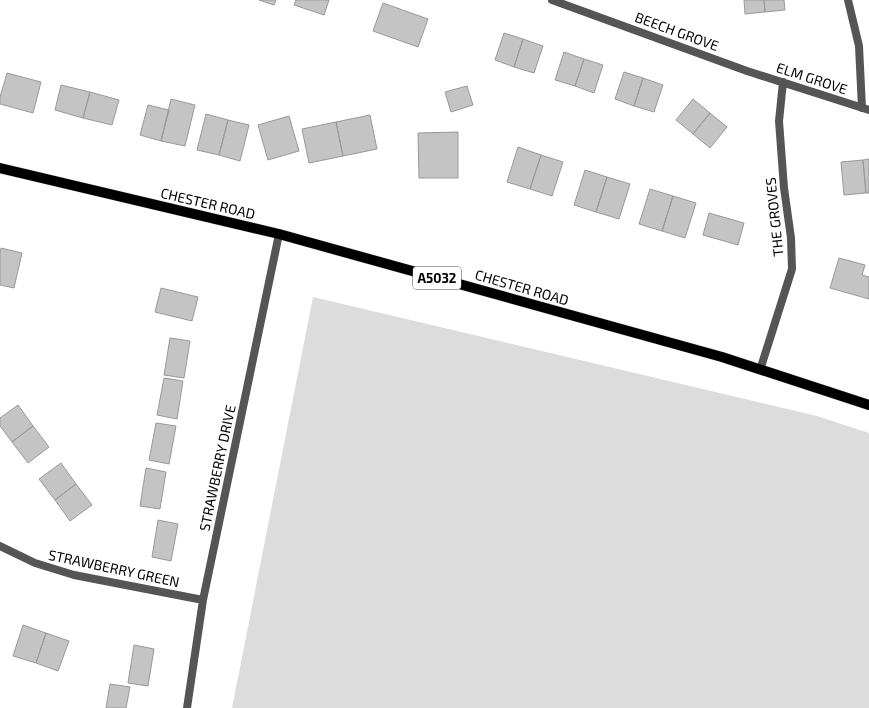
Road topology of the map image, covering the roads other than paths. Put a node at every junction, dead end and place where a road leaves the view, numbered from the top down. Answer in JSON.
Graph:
{"nodes":[{"id":1,"x":552,"y":0,"type":"edge"},
{"id":2,"x":848,"y":0,"type":"edge"},
{"id":3,"x":573,"y":4,"type":"edge"},
{"id":4,"x":747,"y":71,"type":"joint"},
{"id":5,"x":783,"y":82,"type":"junction"},
{"id":6,"x":865,"y":109,"type":"edge"},
{"id":7,"x":0,"y":168,"type":"edge"},
{"id":8,"x":278,"y":234,"type":"junction"},
{"id":9,"x":760,"y":370,"type":"junction"},
{"id":10,"x":869,"y":405,"type":"edge"},
{"id":11,"x":0,"y":546,"type":"edge"},
{"id":12,"x":203,"y":600,"type":"junction"},
{"id":13,"x":187,"y":708,"type":"edge"}],
"edges":[{"from":1,"to":3,"type":"street","name":"BEECH GROVE"},
{"from":2,"to":6,"type":"street"},
{"from":3,"to":4,"type":"street","name":"BEECH GROVE"},
{"from":4,"to":5,"type":"street","name":"ELM GROVE"},
{"from":5,"to":6,"type":"street","name":"ELM GROVE"},
{"from":5,"to":9,"type":"street","name":"THE GROVES"},
{"from":7,"to":8,"type":"main road","name":"CHESTER ROAD","number":"A5032"},
{"from":8,"to":9,"type":"main road","name":"CHESTER ROAD","number":"A5032"},
{"from":8,"to":12,"type":"street","name":"STRAWBERRY DRIVE"},
{"from":9,"to":10,"type":"main road","name":"CHESTER ROAD","number":"A5032"},
{"from":11,"to":12,"type":"street","name":"STRAWBERRY GREEN"},
{"from":12,"to":13,"type":"street","name":"STRAWBERRY DRIVE"}]}
